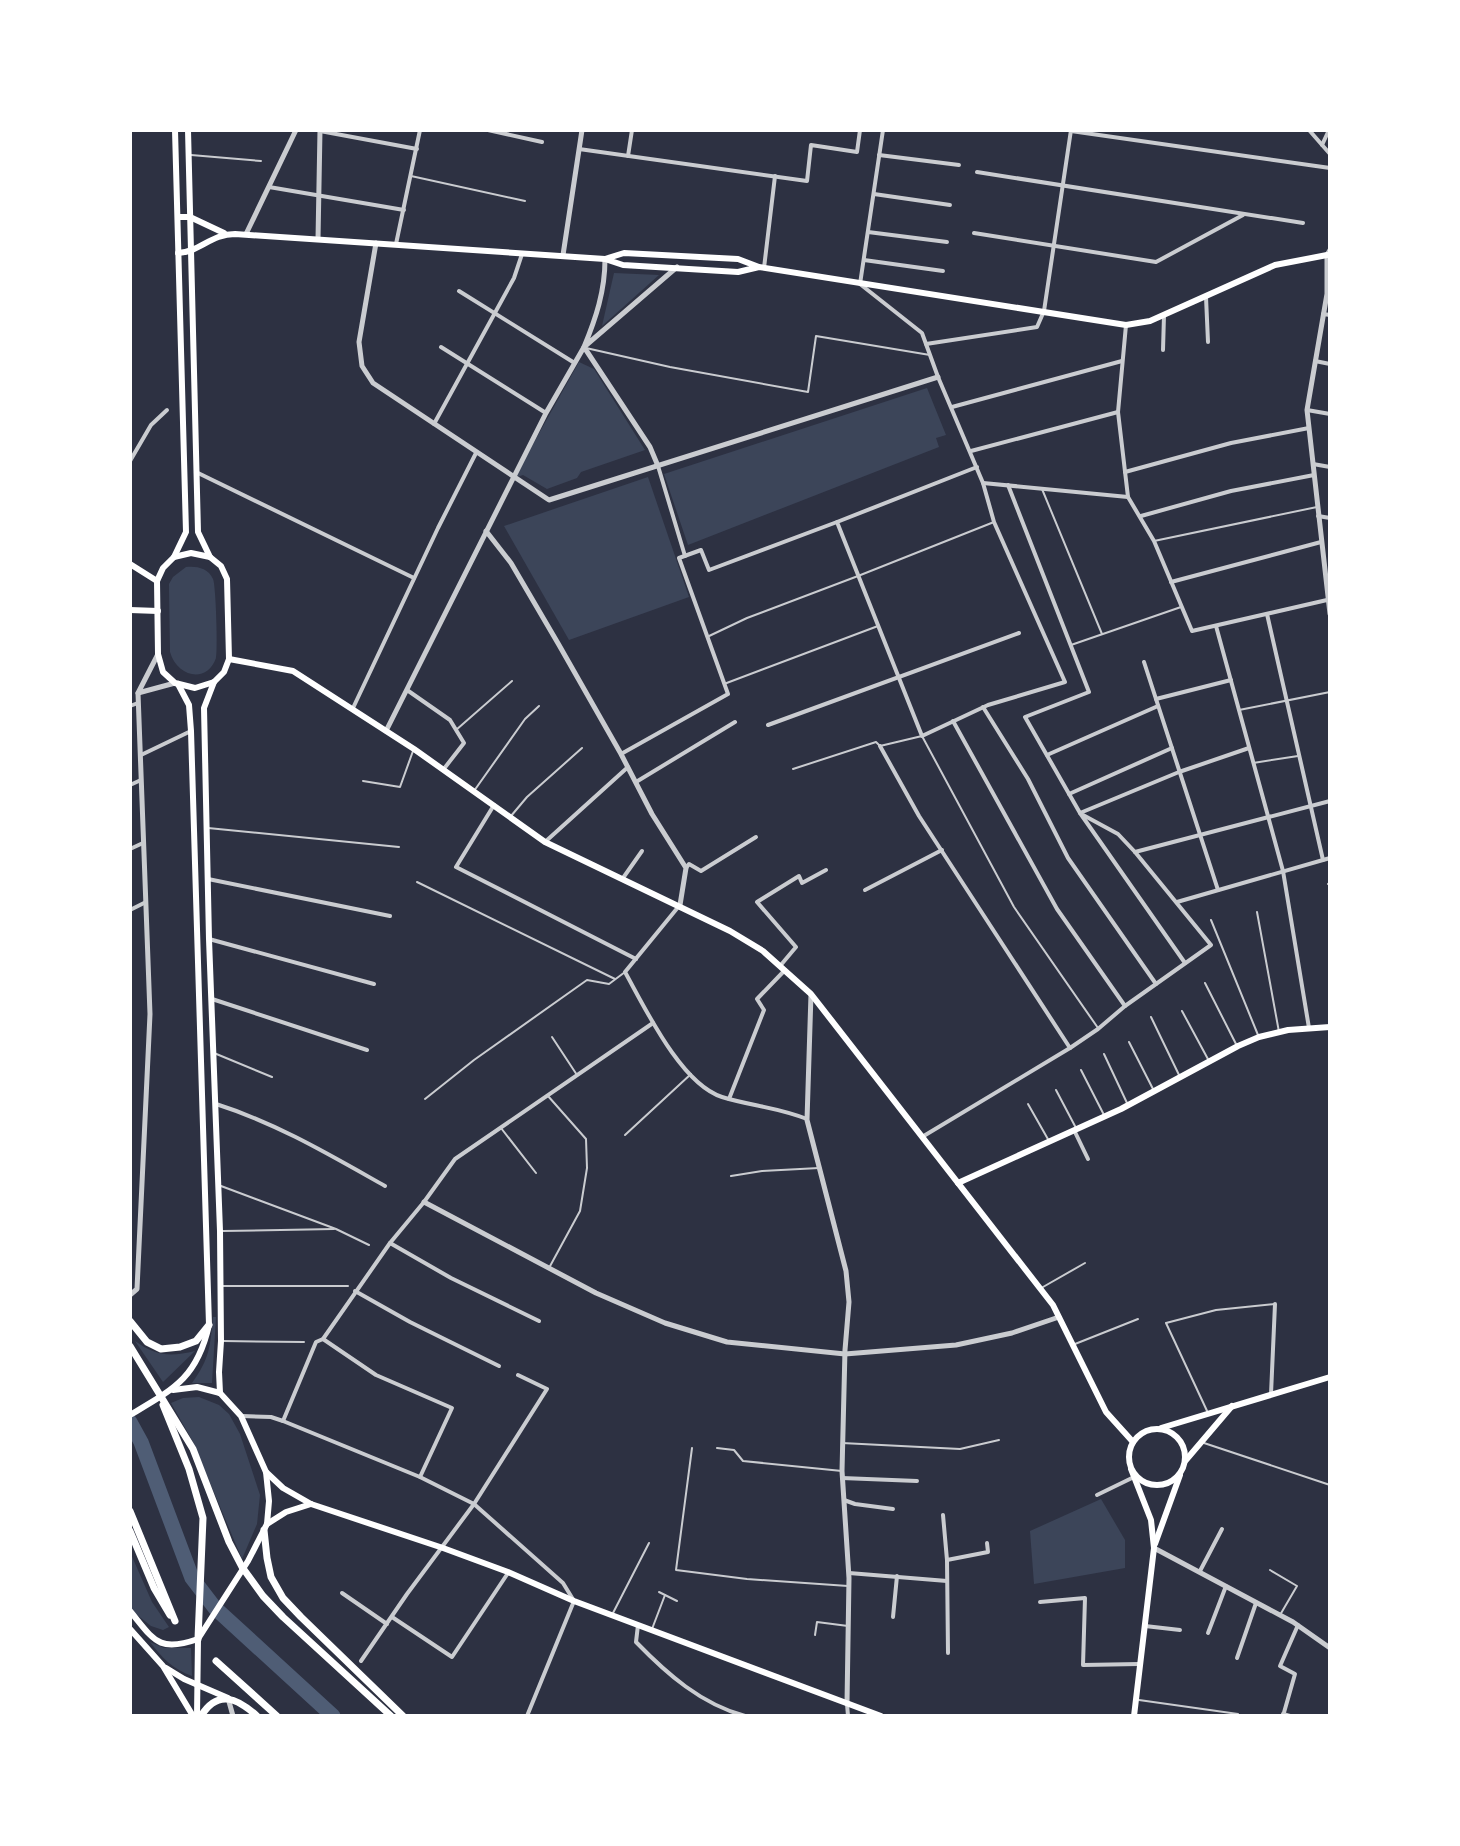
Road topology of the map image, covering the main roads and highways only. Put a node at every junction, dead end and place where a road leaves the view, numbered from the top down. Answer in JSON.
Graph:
{"nodes":[{"id":1,"x":175,"y":130,"type":"edge"},
{"id":2,"x":188,"y":130,"type":"edge"},
{"id":3,"x":178,"y":217,"type":"junction"},
{"id":4,"x":190,"y":217,"type":"junction"},
{"id":5,"x":225,"y":234,"type":"junction"},
{"id":6,"x":178,"y":253,"type":"junction"},
{"id":7,"x":191,"y":253,"type":"junction"},
{"id":8,"x":1329,"y":254,"type":"edge"},
{"id":9,"x":605,"y":259,"type":"junction"},
{"id":10,"x":761,"y":267,"type":"junction"},
{"id":11,"x":174,"y":557,"type":"junction"},
{"id":12,"x":210,"y":557,"type":"junction"},
{"id":13,"x":130,"y":564,"type":"edge"},
{"id":14,"x":157,"y":581,"type":"junction"},
{"id":15,"x":130,"y":610,"type":"edge"},
{"id":16,"x":158,"y":611,"type":"junction"},
{"id":17,"x":229,"y":659,"type":"junction"},
{"id":18,"x":214,"y":682,"type":"junction"},
{"id":19,"x":177,"y":683,"type":"junction"},
{"id":20,"x":1329,"y":1027,"type":"edge"},
{"id":21,"x":958,"y":1183,"type":"junction"},
{"id":22,"x":130,"y":1321,"type":"edge"},
{"id":23,"x":208,"y":1325,"type":"junction"},
{"id":24,"x":130,"y":1346,"type":"edge"},
{"id":25,"x":1329,"y":1377,"type":"edge"},
{"id":26,"x":173,"y":1390,"type":"junction"},
{"id":27,"x":220,"y":1393,"type":"junction"},
{"id":28,"x":158,"y":1394,"type":"junction"},
{"id":29,"x":1232,"y":1406,"type":"junction"},
{"id":30,"x":130,"y":1415,"type":"edge"},
{"id":31,"x":1160,"y":1428,"type":"junction"},
{"id":32,"x":1133,"y":1442,"type":"junction"},
{"id":33,"x":1186,"y":1460,"type":"junction"},
{"id":34,"x":1131,"y":1469,"type":"junction"},
{"id":35,"x":266,"y":1472,"type":"junction"},
{"id":36,"x":1180,"y":1473,"type":"junction"},
{"id":37,"x":311,"y":1504,"type":"junction"},
{"id":38,"x":130,"y":1511,"type":"edge"},
{"id":39,"x":265,"y":1527,"type":"junction"},
{"id":40,"x":130,"y":1531,"type":"edge"},
{"id":41,"x":1154,"y":1548,"type":"junction"},
{"id":42,"x":130,"y":1611,"type":"edge"},
{"id":43,"x":130,"y":1629,"type":"edge"},
{"id":44,"x":198,"y":1639,"type":"junction"},
{"id":45,"x":216,"y":1661,"type":"dead end"},
{"id":46,"x":163,"y":1666,"type":"junction"},
{"id":47,"x":198,"y":1685,"type":"junction"},
{"id":48,"x":228,"y":1698,"type":"junction"},
{"id":49,"x":197,"y":1716,"type":"edge"},
{"id":50,"x":257,"y":1716,"type":"edge"},
{"id":51,"x":277,"y":1716,"type":"edge"},
{"id":52,"x":392,"y":1716,"type":"edge"},
{"id":53,"x":403,"y":1716,"type":"edge"},
{"id":54,"x":881,"y":1716,"type":"edge"},
{"id":55,"x":1134,"y":1716,"type":"edge"}],
"edges":[{"from":1,"to":3,"type":"main road"},
{"from":2,"to":4,"type":"main road"},
{"from":3,"to":4,"type":"main road"},
{"from":3,"to":6,"type":"main road"},
{"from":4,"to":5,"type":"main road"},
{"from":4,"to":7,"type":"main road"},
{"from":5,"to":7,"type":"main road"},
{"from":5,"to":9,"type":"main road"},
{"from":6,"to":7,"type":"main road"},
{"from":6,"to":11,"type":"main road"},
{"from":7,"to":12,"type":"main road"},
{"from":8,"to":10,"type":"main road"},
{"from":9,"to":10,"type":"main road"},
{"from":9,"to":10,"type":"main road"},
{"from":11,"to":12,"type":"main road"},
{"from":11,"to":14,"type":"main road"},
{"from":12,"to":17,"type":"main road"},
{"from":13,"to":14,"type":"main road"},
{"from":14,"to":16,"type":"main road"},
{"from":15,"to":16,"type":"main road"},
{"from":16,"to":19,"type":"main road"},
{"from":17,"to":18,"type":"main road"},
{"from":17,"to":21,"type":"main road"},
{"from":18,"to":19,"type":"main road"},
{"from":18,"to":27,"type":"main road"},
{"from":19,"to":23,"type":"main road"},
{"from":20,"to":21,"type":"main road"},
{"from":21,"to":32,"type":"main road"},
{"from":22,"to":23,"type":"highway"},
{"from":23,"to":26,"type":"main road"},
{"from":24,"to":28,"type":"highway"},
{"from":25,"to":29,"type":"main road"},
{"from":26,"to":27,"type":"main road"},
{"from":26,"to":30,"type":"main road"},
{"from":27,"to":35,"type":"main road"},
{"from":28,"to":44,"type":"highway"},
{"from":28,"to":52,"type":"highway"},
{"from":29,"to":31,"type":"main road"},
{"from":29,"to":33,"type":"main road"},
{"from":31,"to":32,"type":"main road"},
{"from":31,"to":33,"type":"main road"},
{"from":32,"to":34,"type":"main road"},
{"from":33,"to":36,"type":"main road"},
{"from":34,"to":36,"type":"main road"},
{"from":34,"to":41,"type":"main road"},
{"from":35,"to":37,"type":"main road"},
{"from":35,"to":39,"type":"main road"},
{"from":36,"to":41,"type":"main road"},
{"from":37,"to":39,"type":"main road"},
{"from":37,"to":54,"type":"main road"},
{"from":38,"to":40,"type":"highway"},
{"from":39,"to":44,"type":"main road"},
{"from":39,"to":53,"type":"highway"},
{"from":41,"to":55,"type":"main road"},
{"from":42,"to":44,"type":"main road"},
{"from":43,"to":46,"type":"main road"},
{"from":44,"to":47,"type":"main road"},
{"from":45,"to":51,"type":"highway"},
{"from":46,"to":47,"type":"main road"},
{"from":46,"to":49,"type":"main road"},
{"from":47,"to":48,"type":"main road"},
{"from":47,"to":49,"type":"main road"},
{"from":48,"to":49,"type":"highway"},
{"from":48,"to":50,"type":"highway"}]}
